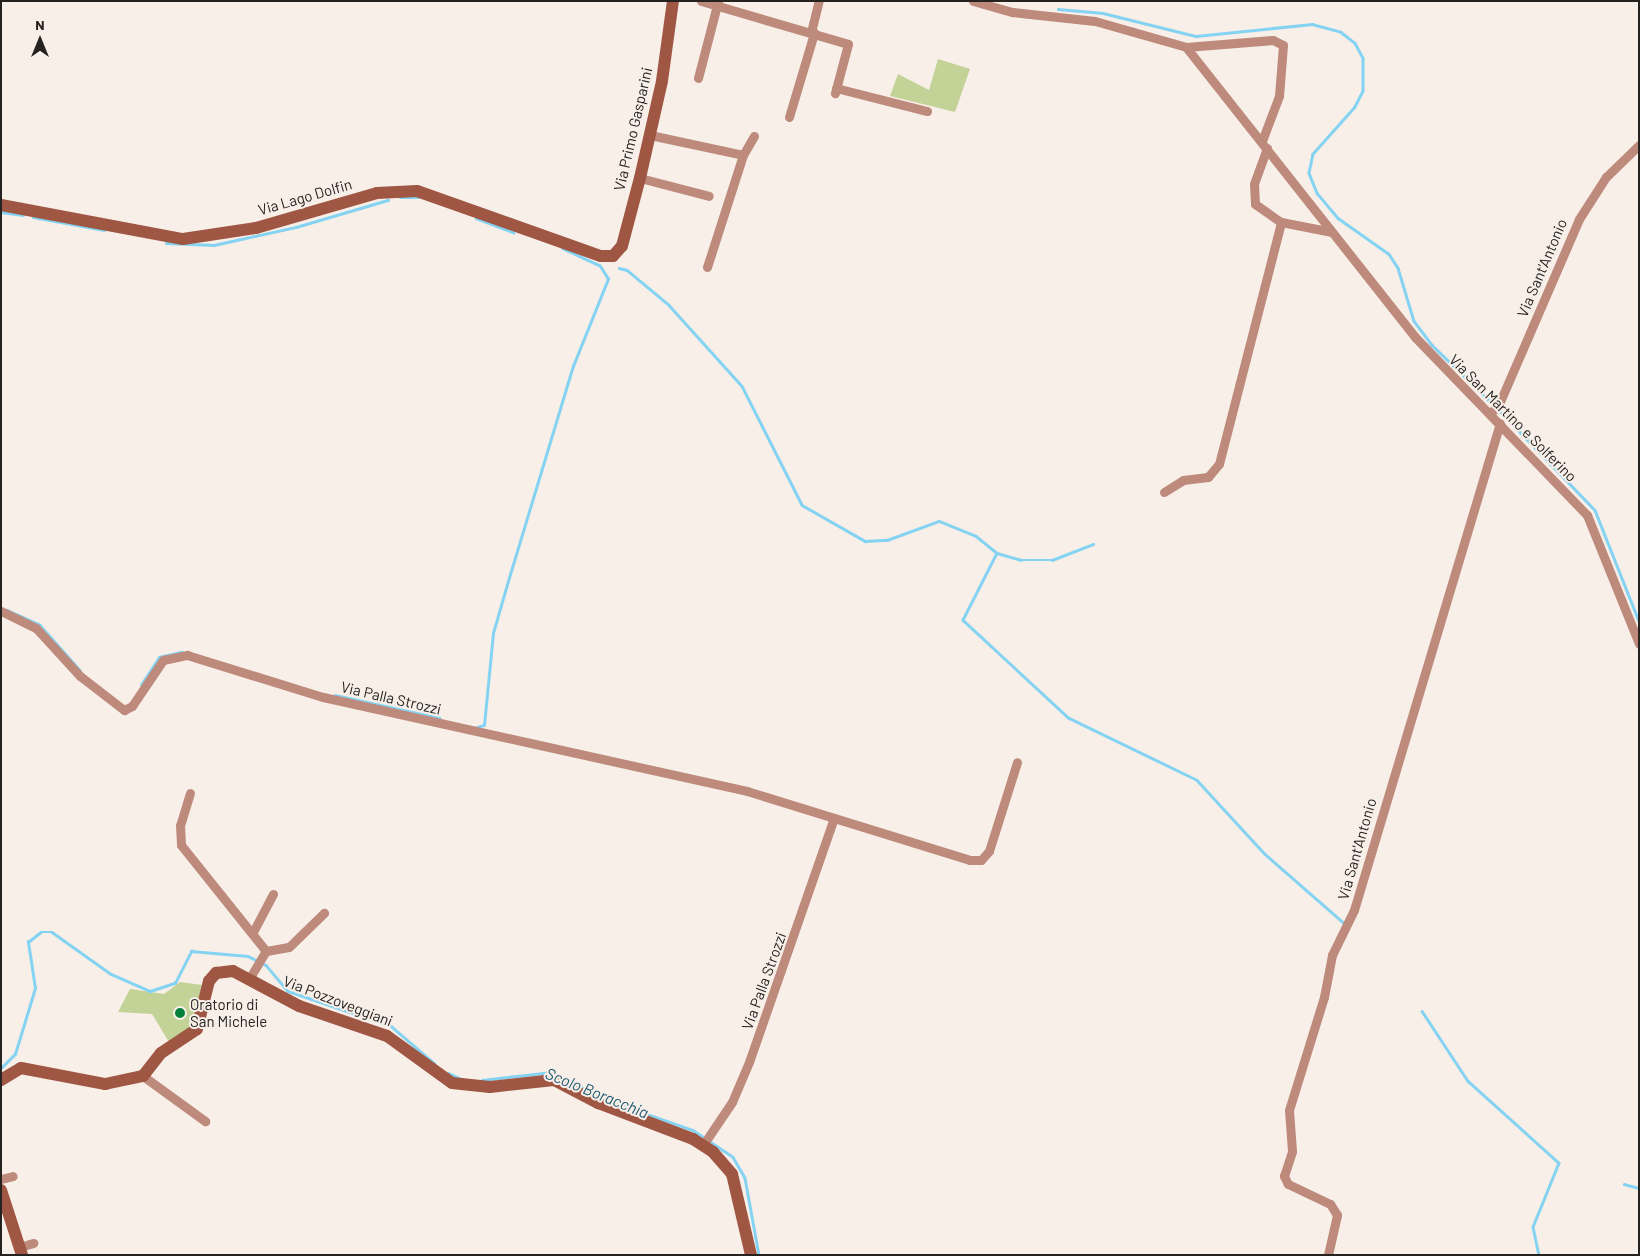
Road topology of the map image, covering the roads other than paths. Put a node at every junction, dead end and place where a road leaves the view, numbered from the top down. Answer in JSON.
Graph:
{"nodes":[{"id":1,"x":673,"y":1,"type":"edge"},
{"id":2,"x":700,"y":1,"type":"edge"},
{"id":3,"x":819,"y":1,"type":"edge"},
{"id":4,"x":973,"y":1,"type":"edge"},
{"id":5,"x":717,"y":4,"type":"edge"},
{"id":6,"x":813,"y":32,"type":"junction"},
{"id":7,"x":1186,"y":47,"type":"junction"},
{"id":8,"x":698,"y":78,"type":"dead end"},
{"id":9,"x":927,"y":111,"type":"dead end"},
{"id":10,"x":789,"y":117,"type":"dead end"},
{"id":11,"x":650,"y":135,"type":"junction"},
{"id":12,"x":754,"y":136,"type":"dead end"},
{"id":13,"x":1265,"y":144,"type":"junction"},
{"id":14,"x":1639,"y":145,"type":"edge"},
{"id":15,"x":743,"y":155,"type":"junction"},
{"id":16,"x":640,"y":178,"type":"junction"},
{"id":17,"x":709,"y":196,"type":"dead end"},
{"id":18,"x":1,"y":205,"type":"edge"},
{"id":19,"x":1281,"y":222,"type":"junction"},
{"id":20,"x":1332,"y":232,"type":"junction"},
{"id":21,"x":610,"y":257,"type":"joint"},
{"id":22,"x":707,"y":267,"type":"dead end"},
{"id":23,"x":1495,"y":409,"type":"junction"},
{"id":24,"x":1500,"y":423,"type":"junction"},
{"id":25,"x":1164,"y":492,"type":"dead end"},
{"id":26,"x":1,"y":611,"type":"edge"},
{"id":27,"x":1639,"y":644,"type":"edge"},
{"id":28,"x":1017,"y":762,"type":"dead end"},
{"id":29,"x":190,"y":793,"type":"dead end"},
{"id":30,"x":834,"y":818,"type":"junction"},
{"id":31,"x":272,"y":894,"type":"dead end"},
{"id":32,"x":324,"y":913,"type":"dead end"},
{"id":33,"x":253,"y":932,"type":"junction"},
{"id":34,"x":265,"y":954,"type":"junction"},
{"id":35,"x":251,"y":976,"type":"junction"},
{"id":36,"x":143,"y":1076,"type":"junction"},
{"id":37,"x":1,"y":1080,"type":"edge"},
{"id":38,"x":205,"y":1121,"type":"dead end"},
{"id":39,"x":707,"y":1139,"type":"junction"},
{"id":40,"x":5,"y":1180,"type":"edge"},
{"id":41,"x":26,"y":1247,"type":"edge"},
{"id":42,"x":751,"y":1255,"type":"edge"},
{"id":43,"x":1328,"y":1255,"type":"edge"}],
"edges":[{"from":1,"to":11,"type":"street","name":"Via Primo Gasparini"},
{"from":2,"to":5,"type":"street"},
{"from":3,"to":6,"type":"street"},
{"from":4,"to":7,"type":"street"},
{"from":5,"to":6,"type":"street"},
{"from":5,"to":8,"type":"street"},
{"from":6,"to":9,"type":"street"},
{"from":6,"to":10,"type":"street"},
{"from":7,"to":13,"type":"street","name":"Via San Martino e Solferino"},
{"from":7,"to":13,"type":"street"},
{"from":11,"to":15,"type":"street"},
{"from":11,"to":16,"type":"street","name":"Via Primo Gasparini"},
{"from":12,"to":15,"type":"street"},
{"from":13,"to":19,"type":"street"},
{"from":13,"to":20,"type":"street","name":"Via San Martino e Solferino"},
{"from":14,"to":23,"type":"street","name":"Via Sant'Antonio"},
{"from":15,"to":22,"type":"street"},
{"from":16,"to":17,"type":"street"},
{"from":16,"to":21,"type":"street","name":"Via Primo Gasparini"},
{"from":18,"to":21,"type":"street","name":"Via Lago Dolfin"},
{"from":19,"to":20,"type":"street"},
{"from":19,"to":25,"type":"street"},
{"from":20,"to":23,"type":"street","name":"Via San Martino e Solferino"},
{"from":23,"to":24,"type":"street","name":"Via San Martino e Solferino"},
{"from":24,"to":27,"type":"street","name":"Via San Martino e Solferino"},
{"from":24,"to":43,"type":"street","name":"Via Sant'Antonio"},
{"from":26,"to":30,"type":"street","name":"Via Palla Strozzi"},
{"from":28,"to":30,"type":"street","name":"Via Palla Strozzi"},
{"from":29,"to":33,"type":"street"},
{"from":30,"to":39,"type":"street","name":"Via Palla Strozzi"},
{"from":31,"to":33,"type":"street"},
{"from":32,"to":34,"type":"street"},
{"from":33,"to":34,"type":"street"},
{"from":34,"to":35,"type":"street"},
{"from":35,"to":36,"type":"street","name":"Via Pozzoveggiani"},
{"from":35,"to":39,"type":"street","name":"Via Pozzoveggiani"},
{"from":36,"to":37,"type":"street"},
{"from":36,"to":38,"type":"street"},
{"from":39,"to":42,"type":"street","name":"Via Pozzoveggiani"},
{"from":40,"to":41,"type":"street"}]}
